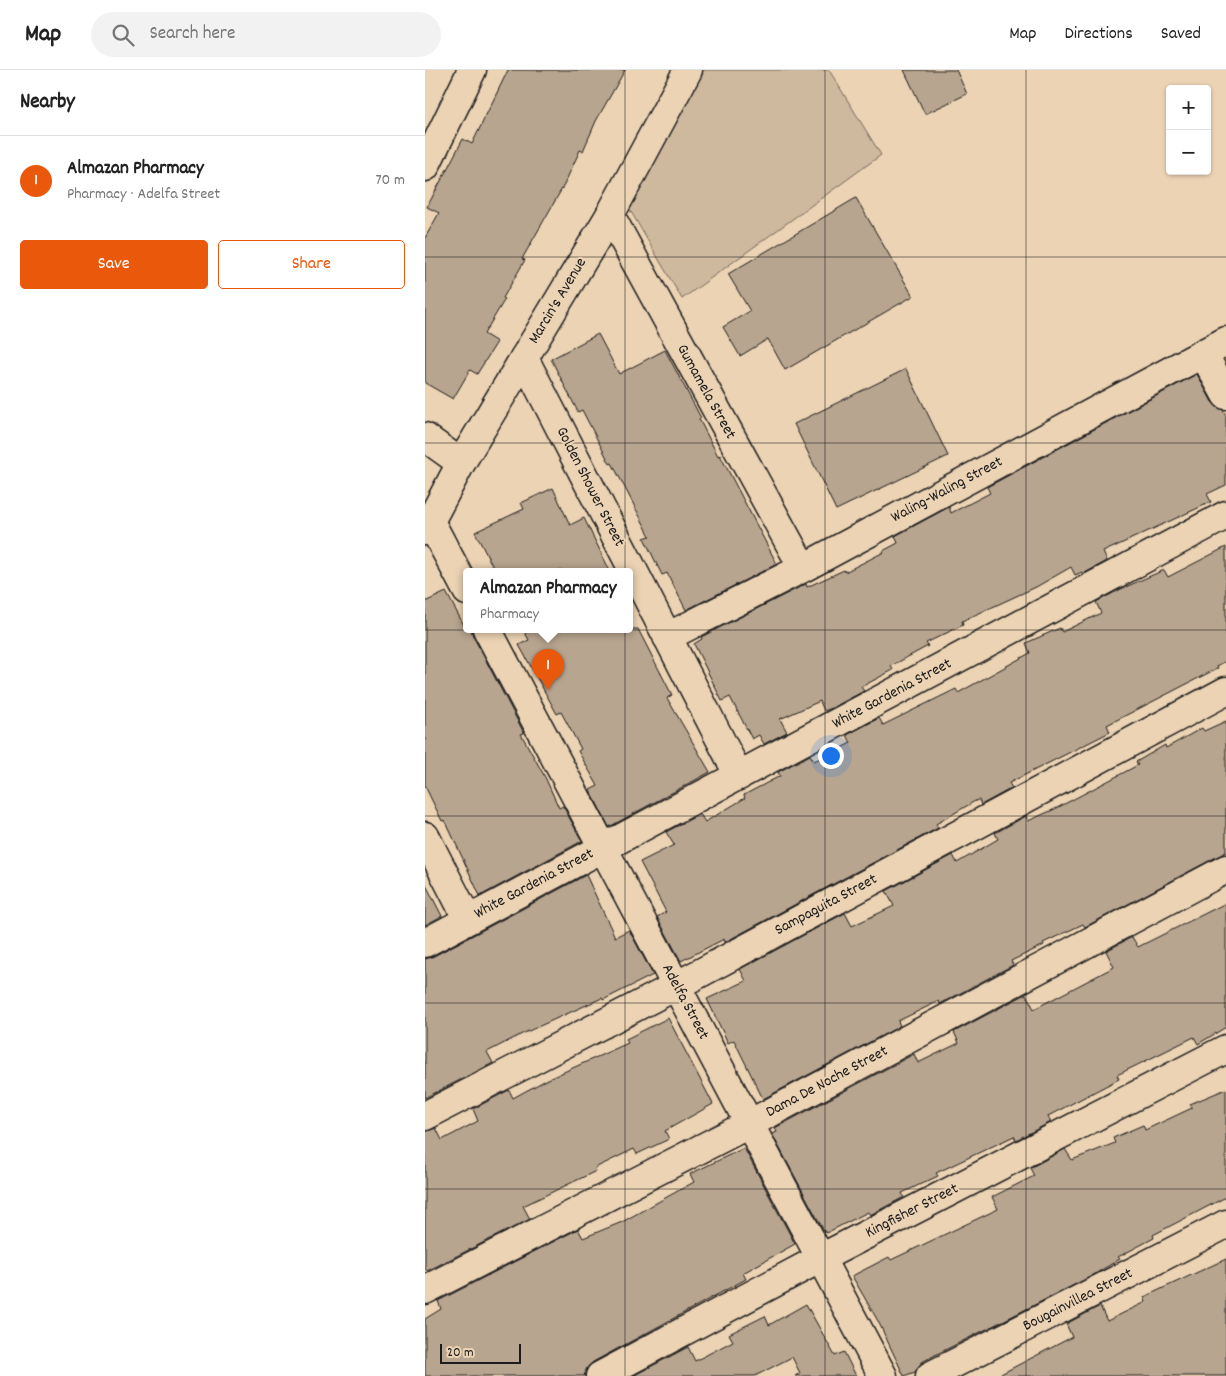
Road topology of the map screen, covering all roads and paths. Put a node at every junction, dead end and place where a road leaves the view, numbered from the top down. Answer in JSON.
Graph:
{"nodes":[{"id":1,"x":472,"y":70,"type":"edge"},
{"id":2,"x":689,"y":70,"type":"edge"},
{"id":3,"x":432,"y":135,"type":"edge"},
{"id":4,"x":425,"y":167,"type":"edge"},
{"id":5,"x":610,"y":215,"type":"junction"},
{"id":6,"x":1215,"y":347,"type":"edge"},
{"id":7,"x":523,"y":358,"type":"junction"},
{"id":8,"x":1226,"y":395,"type":"edge"},
{"id":9,"x":425,"y":437,"type":"edge"},
{"id":10,"x":461,"y":463,"type":"junction"},
{"id":11,"x":1226,"y":515,"type":"edge"},
{"id":12,"x":428,"y":527,"type":"edge"},
{"id":13,"x":631,"y":568,"type":"edge"},
{"id":14,"x":803,"y":568,"type":"junction"},
{"id":15,"x":633,"y":571,"type":"edge"},
{"id":16,"x":463,"y":584,"type":"edge"},
{"id":17,"x":489,"y":633,"type":"edge"},
{"id":18,"x":667,"y":637,"type":"junction"},
{"id":19,"x":1226,"y":691,"type":"edge"},
{"id":20,"x":739,"y":776,"type":"junction"},
{"id":21,"x":425,"y":836,"type":"edge"},
{"id":22,"x":603,"y":847,"type":"junction"},
{"id":23,"x":1226,"y":869,"type":"edge"},
{"id":24,"x":468,"y":920,"type":"junction"},
{"id":25,"x":425,"y":942,"type":"edge"},
{"id":26,"x":676,"y":986,"type":"junction"},
{"id":27,"x":1226,"y":1049,"type":"edge"},
{"id":28,"x":425,"y":1116,"type":"edge"},
{"id":29,"x":749,"y":1124,"type":"junction"},
{"id":30,"x":1226,"y":1224,"type":"edge"},
{"id":31,"x":821,"y":1258,"type":"junction"},
{"id":32,"x":425,"y":1290,"type":"edge"},
{"id":33,"x":600,"y":1376,"type":"edge"},
{"id":34,"x":883,"y":1376,"type":"edge"},
{"id":35,"x":930,"y":1376,"type":"edge"}],
"edges":[{"from":1,"to":3,"type":"street"},
{"from":2,"to":5,"type":"street","name":"Marcin's Avenue"},
{"from":3,"to":4,"type":"street"},
{"from":5,"to":7,"type":"street","name":"Marcin's Avenue"},
{"from":5,"to":14,"type":"street","name":"Gumamela Street"},
{"from":6,"to":8,"type":"street"},
{"from":6,"to":14,"type":"street","name":"Waling-Waling Street"},
{"from":7,"to":10,"type":"street","name":"Marcin's Avenue"},
{"from":7,"to":13,"type":"street","name":"Golden Shower Street"},
{"from":9,"to":10,"type":"street"},
{"from":10,"to":12,"type":"street","name":"Marcin's Avenue"},
{"from":11,"to":20,"type":"street","name":"White Gardenia Street"},
{"from":12,"to":16,"type":"street"},
{"from":14,"to":18,"type":"street","name":"Waling-Waling Street"},
{"from":15,"to":18,"type":"street","name":"Golden Shower Street"},
{"from":17,"to":22,"type":"street","name":"Adelfa Street"},
{"from":18,"to":20,"type":"street","name":"Golden Shower Street"},
{"from":19,"to":26,"type":"street","name":"Sampaguita Street"},
{"from":20,"to":22,"type":"street","name":"White Gardenia Street"},
{"from":21,"to":24,"type":"street"},
{"from":22,"to":24,"type":"street","name":"White Gardenia Street"},
{"from":22,"to":26,"type":"street","name":"Adelfa Street"},
{"from":23,"to":29,"type":"street","name":"Dama De Noche Street"},
{"from":24,"to":25,"type":"street","name":"White Gardenia Street"},
{"from":26,"to":28,"type":"street","name":"Sampaguita Street"},
{"from":26,"to":29,"type":"street","name":"Adelfa Street"},
{"from":27,"to":31,"type":"street","name":"Kingfisher Street"},
{"from":29,"to":31,"type":"street","name":"Adelfa Street"},
{"from":29,"to":32,"type":"street","name":"Dama De Noche Street"},
{"from":30,"to":35,"type":"street","name":"Bougainvillea Street"},
{"from":31,"to":33,"type":"street","name":"Kingfisher Street"},
{"from":31,"to":34,"type":"street","name":"Adelfa Street"}]}
